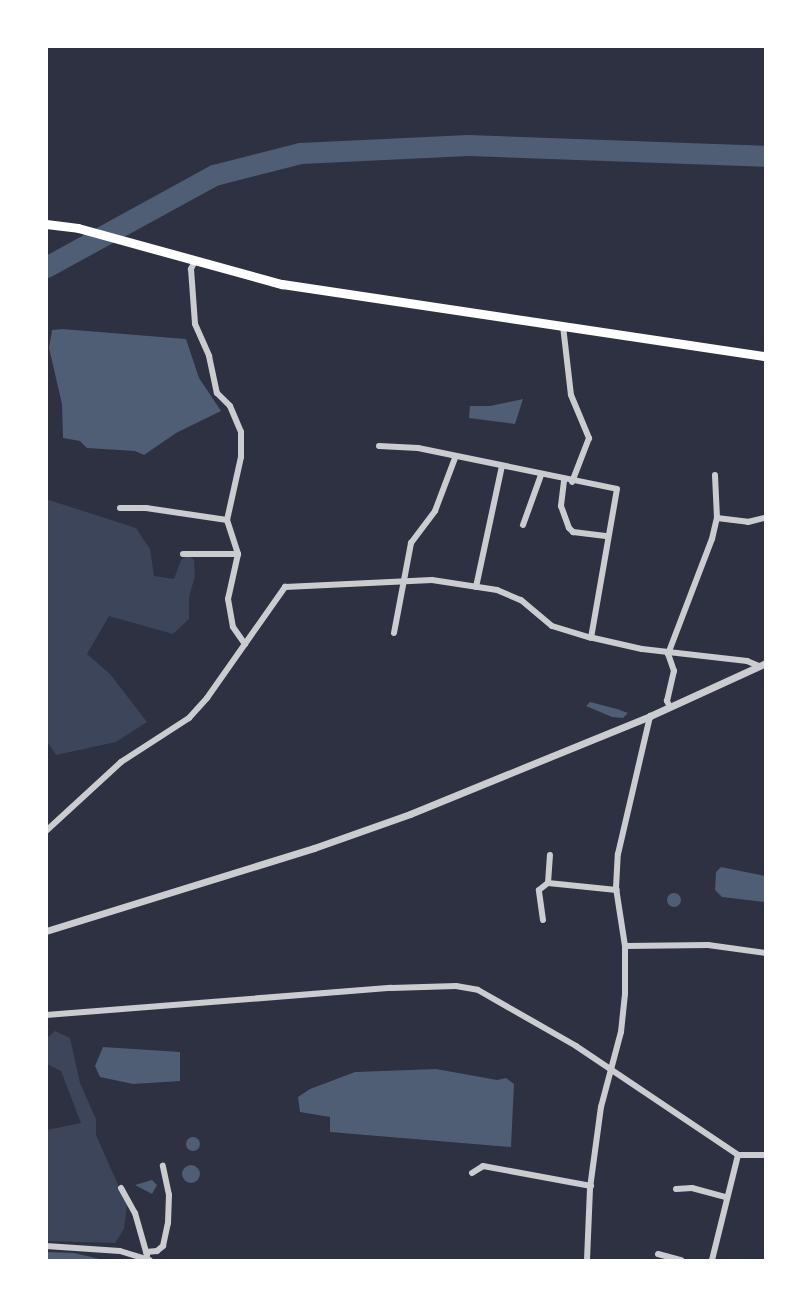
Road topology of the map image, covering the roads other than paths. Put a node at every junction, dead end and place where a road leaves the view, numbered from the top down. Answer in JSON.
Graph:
{"nodes":[{"id":1,"x":46,"y":224,"type":"edge"},
{"id":2,"x":194,"y":263,"type":"junction"},
{"id":3,"x":563,"y":326,"type":"junction"},
{"id":4,"x":765,"y":356,"type":"edge"},
{"id":5,"x":379,"y":447,"type":"dead end"},
{"id":6,"x":455,"y":458,"type":"junction"},
{"id":7,"x":502,"y":466,"type":"junction"},
{"id":8,"x":541,"y":475,"type":"junction"},
{"id":9,"x":715,"y":475,"type":"dead end"},
{"id":10,"x":564,"y":481,"type":"junction"},
{"id":11,"x":572,"y":482,"type":"junction"},
{"id":12,"x":120,"y":508,"type":"dead end"},
{"id":13,"x":717,"y":518,"type":"junction"},
{"id":14,"x":764,"y":518,"type":"dead end"},
{"id":15,"x":227,"y":520,"type":"junction"},
{"id":16,"x":523,"y":525,"type":"dead end"},
{"id":17,"x":608,"y":536,"type":"junction"},
{"id":18,"x":183,"y":554,"type":"dead end"},
{"id":19,"x":238,"y":554,"type":"junction"},
{"id":20,"x":401,"y":581,"type":"junction"},
{"id":21,"x":476,"y":587,"type":"junction"},
{"id":22,"x":394,"y":633,"type":"dead end"},
{"id":23,"x":591,"y":638,"type":"junction"},
{"id":24,"x":245,"y":644,"type":"junction"},
{"id":25,"x":668,"y":652,"type":"junction"},
{"id":26,"x":762,"y":664,"type":"edge"},
{"id":27,"x":670,"y":707,"type":"junction"},
{"id":28,"x":650,"y":716,"type":"junction"},
{"id":29,"x":46,"y":831,"type":"edge"},
{"id":30,"x":550,"y":855,"type":"dead end"},
{"id":31,"x":548,"y":883,"type":"junction"},
{"id":32,"x":617,"y":890,"type":"junction"},
{"id":33,"x":543,"y":920,"type":"dead end"},
{"id":34,"x":46,"y":931,"type":"edge"},
{"id":35,"x":625,"y":946,"type":"junction"},
{"id":36,"x":765,"y":953,"type":"edge"},
{"id":37,"x":46,"y":1015,"type":"edge"},
{"id":38,"x":611,"y":1070,"type":"junction"},
{"id":39,"x":738,"y":1155,"type":"junction"},
{"id":40,"x":765,"y":1155,"type":"edge"},
{"id":41,"x":163,"y":1166,"type":"dead end"},
{"id":42,"x":472,"y":1173,"type":"dead end"},
{"id":43,"x":591,"y":1186,"type":"junction"},
{"id":44,"x":121,"y":1188,"type":"dead end"},
{"id":45,"x":676,"y":1189,"type":"dead end"},
{"id":46,"x":726,"y":1197,"type":"junction"},
{"id":47,"x":46,"y":1245,"type":"edge"},
{"id":48,"x":658,"y":1254,"type":"dead end"},
{"id":49,"x":148,"y":1257,"type":"edge"},
{"id":50,"x":588,"y":1260,"type":"edge"},
{"id":51,"x":681,"y":1260,"type":"edge"},
{"id":52,"x":712,"y":1260,"type":"edge"}],
"edges":[{"from":1,"to":2,"type":"main road"},
{"from":2,"to":3,"type":"main road"},
{"from":2,"to":15,"type":"street"},
{"from":3,"to":4,"type":"main road"},
{"from":3,"to":11,"type":"street"},
{"from":5,"to":6,"type":"street"},
{"from":6,"to":7,"type":"street"},
{"from":6,"to":20,"type":"street"},
{"from":7,"to":8,"type":"street"},
{"from":7,"to":21,"type":"street"},
{"from":8,"to":10,"type":"street"},
{"from":8,"to":16,"type":"street"},
{"from":9,"to":13,"type":"street"},
{"from":10,"to":11,"type":"street"},
{"from":10,"to":17,"type":"street"},
{"from":11,"to":17,"type":"street"},
{"from":12,"to":15,"type":"street"},
{"from":13,"to":14,"type":"street"},
{"from":13,"to":25,"type":"street"},
{"from":15,"to":19,"type":"street"},
{"from":17,"to":23,"type":"street"},
{"from":18,"to":19,"type":"street"},
{"from":19,"to":24,"type":"street"},
{"from":20,"to":21,"type":"street"},
{"from":20,"to":22,"type":"street"},
{"from":20,"to":24,"type":"street"},
{"from":21,"to":23,"type":"street"},
{"from":23,"to":25,"type":"street"},
{"from":24,"to":29,"type":"street"},
{"from":25,"to":26,"type":"street"},
{"from":25,"to":27,"type":"street"},
{"from":26,"to":27,"type":"street"},
{"from":27,"to":28,"type":"street"},
{"from":28,"to":32,"type":"street"},
{"from":28,"to":34,"type":"street"},
{"from":30,"to":31,"type":"street"},
{"from":31,"to":32,"type":"street"},
{"from":31,"to":33,"type":"street"},
{"from":32,"to":35,"type":"street"},
{"from":35,"to":36,"type":"street"},
{"from":35,"to":38,"type":"street"},
{"from":37,"to":38,"type":"street"},
{"from":38,"to":39,"type":"street"},
{"from":38,"to":43,"type":"street"},
{"from":39,"to":40,"type":"street"},
{"from":39,"to":46,"type":"street"},
{"from":41,"to":49,"type":"street"},
{"from":42,"to":43,"type":"street"},
{"from":43,"to":50,"type":"street"},
{"from":44,"to":49,"type":"street"},
{"from":45,"to":46,"type":"street"},
{"from":46,"to":52,"type":"street"},
{"from":47,"to":49,"type":"street"},
{"from":48,"to":51,"type":"street"}]}
